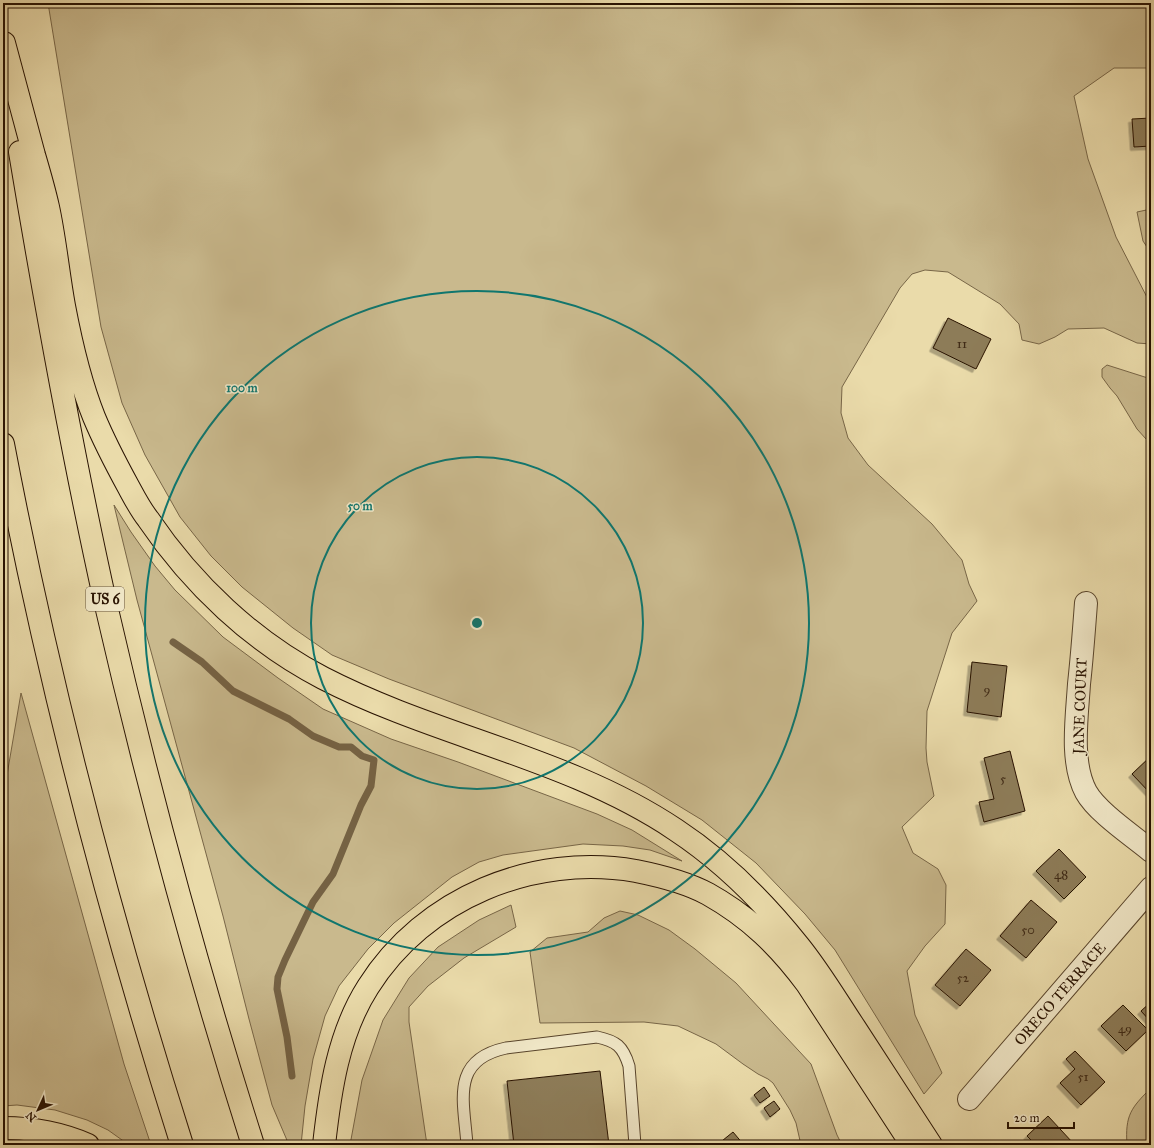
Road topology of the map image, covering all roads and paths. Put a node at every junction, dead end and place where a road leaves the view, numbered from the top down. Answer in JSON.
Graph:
{"nodes":[{"id":1,"x":3,"y":40,"type":"edge"},
{"id":2,"x":3,"y":444,"type":"edge"},
{"id":3,"x":1086,"y":603,"type":"dead end"},
{"id":4,"x":1151,"y":851,"type":"edge"},
{"id":5,"x":1151,"y":888,"type":"edge"},
{"id":6,"x":969,"y":1100,"type":"dead end"},
{"id":7,"x":3,"y":1128,"type":"edge"},
{"id":8,"x":88,"y":1145,"type":"edge"},
{"id":9,"x":182,"y":1145,"type":"edge"},
{"id":10,"x":253,"y":1145,"type":"edge"},
{"id":11,"x":324,"y":1145,"type":"edge"},
{"id":12,"x":467,"y":1145,"type":"edge"},
{"id":13,"x":635,"y":1145,"type":"edge"},
{"id":14,"x":912,"y":1145,"type":"edge"},
{"id":15,"x":931,"y":1145,"type":"edge"}],
"edges":[{"from":1,"to":10,"type":"highway","number":"US 6"},
{"from":1,"to":15,"type":"highway"},
{"from":2,"to":9,"type":"highway"},
{"from":3,"to":4,"type":"street","name":"JANE COURT"},
{"from":5,"to":6,"type":"street","name":"ORECO TERRACE"},
{"from":7,"to":8,"type":"highway"},
{"from":11,"to":14,"type":"highway"},
{"from":12,"to":13,"type":"lane"}]}
